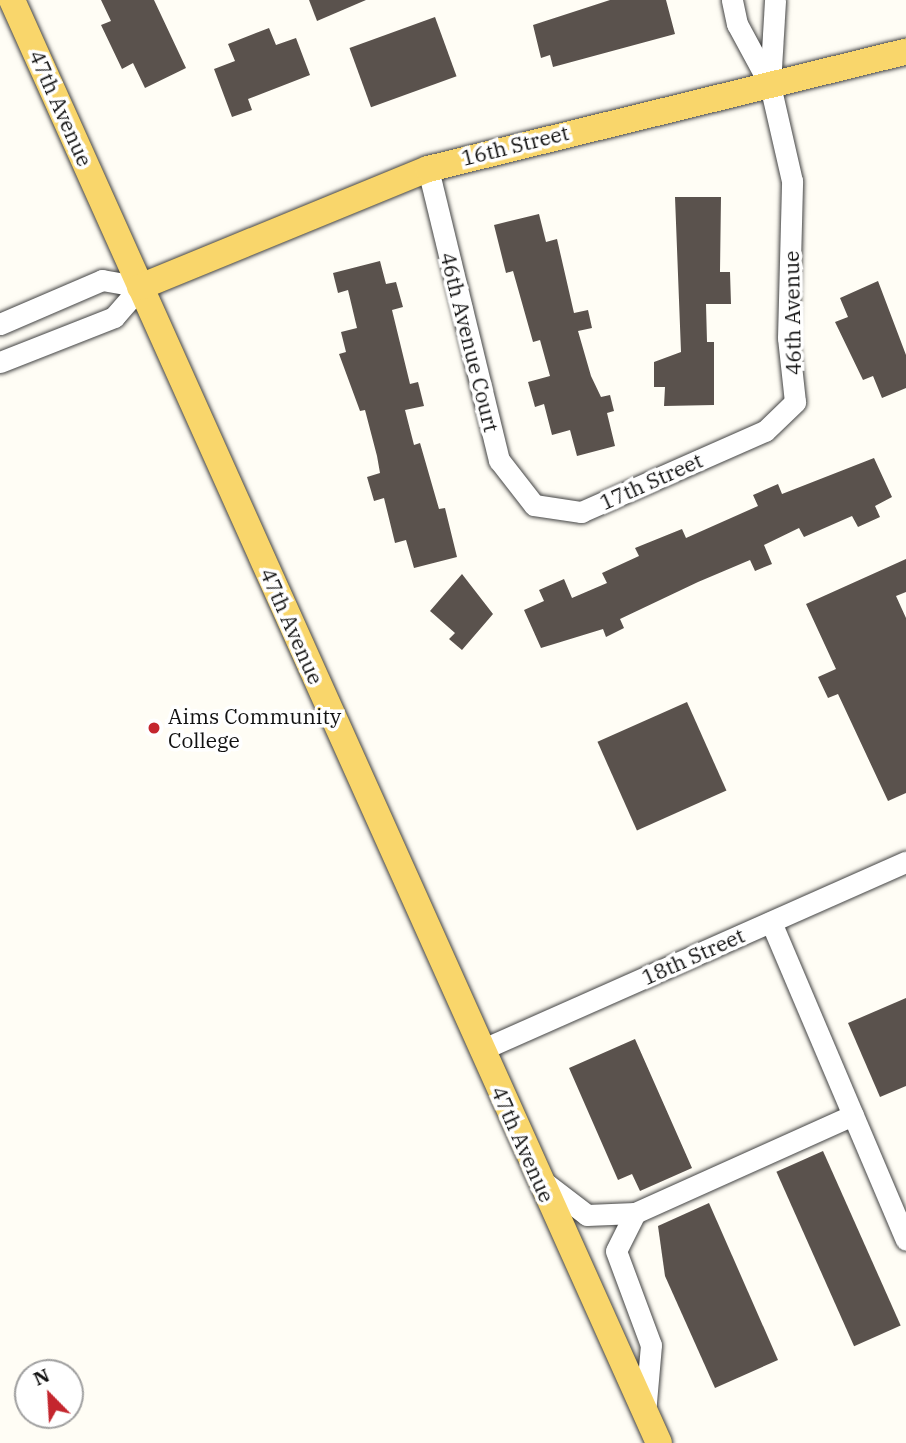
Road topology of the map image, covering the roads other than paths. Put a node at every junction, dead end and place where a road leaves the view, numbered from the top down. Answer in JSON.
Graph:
{"nodes":[{"id":1,"x":12,"y":0,"type":"edge"},
{"id":2,"x":732,"y":0,"type":"edge"},
{"id":3,"x":775,"y":0,"type":"edge"},
{"id":4,"x":906,"y":52,"type":"edge"},
{"id":5,"x":770,"y":85,"type":"junction"},
{"id":6,"x":428,"y":169,"type":"junction"},
{"id":7,"x":140,"y":287,"type":"junction"},
{"id":8,"x":0,"y":324,"type":"edge"},
{"id":9,"x":0,"y":362,"type":"edge"},
{"id":10,"x":765,"y":431,"type":"joint"},
{"id":11,"x":534,"y":505,"type":"joint"},
{"id":12,"x":906,"y":862,"type":"edge"},
{"id":13,"x":771,"y":922,"type":"junction"},
{"id":14,"x":481,"y":1051,"type":"junction"},
{"id":15,"x":853,"y":1115,"type":"junction"},
{"id":16,"x":537,"y":1176,"type":"junction"},
{"id":17,"x":635,"y":1213,"type":"junction"},
{"id":18,"x":906,"y":1240,"type":"edge"},
{"id":19,"x":645,"y":1413,"type":"junction"},
{"id":20,"x":659,"y":1443,"type":"edge"}],
"edges":[{"from":1,"to":7,"type":"main road","name":"47th Avenue"},
{"from":2,"to":5,"type":"street"},
{"from":3,"to":5,"type":"street"},
{"from":4,"to":5,"type":"main road","name":"16th Street"},
{"from":5,"to":6,"type":"main road","name":"16th Street"},
{"from":5,"to":10,"type":"street","name":"46th Avenue"},
{"from":6,"to":7,"type":"main road","name":"16th Street"},
{"from":6,"to":11,"type":"street","name":"46th Avenue Court"},
{"from":7,"to":8,"type":"street"},
{"from":7,"to":9,"type":"street"},
{"from":7,"to":14,"type":"main road","name":"47th Avenue"},
{"from":10,"to":11,"type":"street","name":"17th Street"},
{"from":12,"to":13,"type":"street","name":"18th Street"},
{"from":13,"to":14,"type":"street","name":"18th Street"},
{"from":13,"to":15,"type":"street"},
{"from":14,"to":16,"type":"main road","name":"47th Avenue"},
{"from":15,"to":17,"type":"street"},
{"from":15,"to":18,"type":"street"},
{"from":16,"to":17,"type":"street"},
{"from":16,"to":19,"type":"main road","name":"47th Avenue"},
{"from":17,"to":19,"type":"street"},
{"from":19,"to":20,"type":"main road","name":"47th Avenue"}]}
